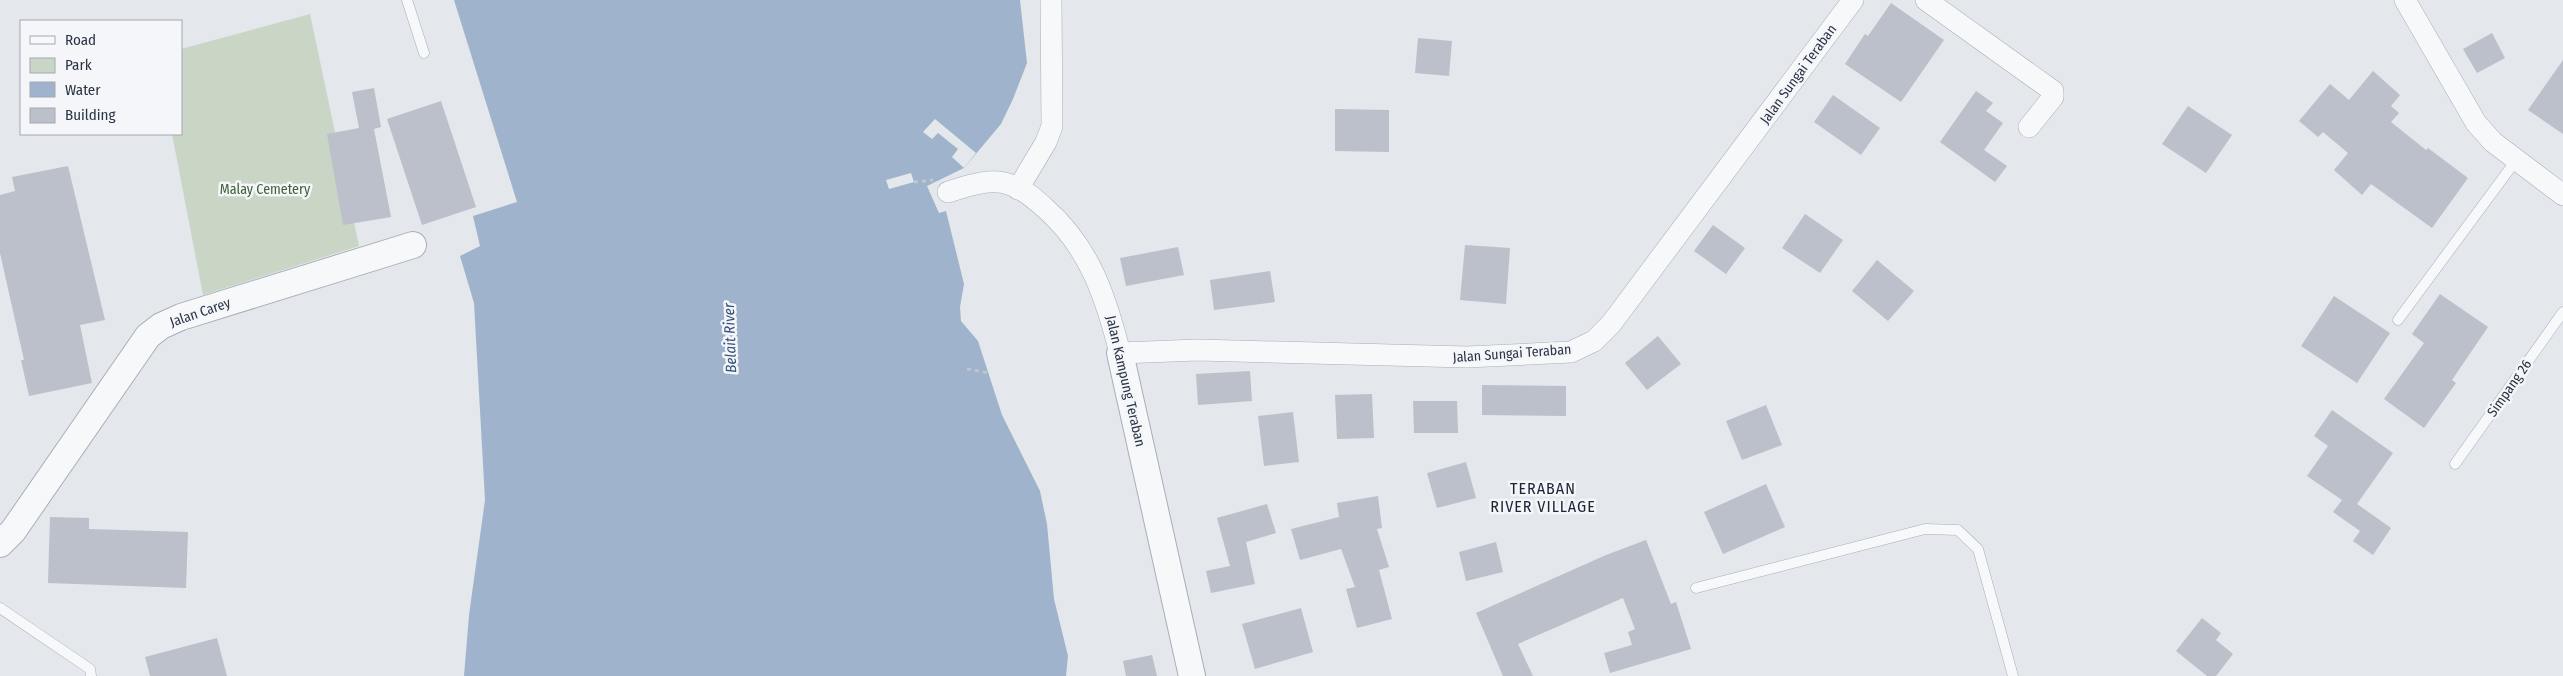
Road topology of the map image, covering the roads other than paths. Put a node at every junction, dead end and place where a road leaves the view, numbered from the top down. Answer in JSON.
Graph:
{"nodes":[{"id":1,"x":407,"y":0,"type":"edge"},
{"id":2,"x":1051,"y":0,"type":"edge"},
{"id":3,"x":1852,"y":0,"type":"edge"},
{"id":4,"x":1926,"y":0,"type":"edge"},
{"id":5,"x":2405,"y":0,"type":"edge"},
{"id":6,"x":424,"y":53,"type":"dead end"},
{"id":7,"x":2029,"y":128,"type":"dead end"},
{"id":8,"x":2517,"y":159,"type":"junction"},
{"id":9,"x":944,"y":185,"type":"road end"},
{"id":10,"x":1018,"y":189,"type":"junction"},
{"id":11,"x":2563,"y":195,"type":"edge"},
{"id":12,"x":413,"y":245,"type":"dead end"},
{"id":13,"x":2563,"y":312,"type":"edge"},
{"id":14,"x":2398,"y":320,"type":"dead end"},
{"id":15,"x":1120,"y":353,"type":"junction"},
{"id":16,"x":2455,"y":464,"type":"dead end"},
{"id":17,"x":0,"y":544,"type":"edge"},
{"id":18,"x":1696,"y":588,"type":"dead end"},
{"id":19,"x":0,"y":608,"type":"edge"},
{"id":20,"x":91,"y":676,"type":"edge"},
{"id":21,"x":1192,"y":676,"type":"edge"},
{"id":22,"x":2013,"y":676,"type":"edge"}],
"edges":[{"from":1,"to":6,"type":"lane"},
{"from":2,"to":10,"type":"street"},
{"from":3,"to":15,"type":"street","name":"Jalan Sungai Teraban"},
{"from":4,"to":7,"type":"street"},
{"from":5,"to":8,"type":"street"},
{"from":8,"to":11,"type":"street"},
{"from":8,"to":14,"type":"lane"},
{"from":9,"to":10,"type":"street","name":"Jalan Kampung Teraban"},
{"from":10,"to":15,"type":"street","name":"Jalan Kampung Teraban"},
{"from":12,"to":17,"type":"street","name":"Jalan Carey"},
{"from":13,"to":16,"type":"lane","name":"Simpang 26"},
{"from":15,"to":21,"type":"street","name":"Jalan Kampung Teraban"},
{"from":18,"to":22,"type":"lane"},
{"from":19,"to":20,"type":"lane"}]}
